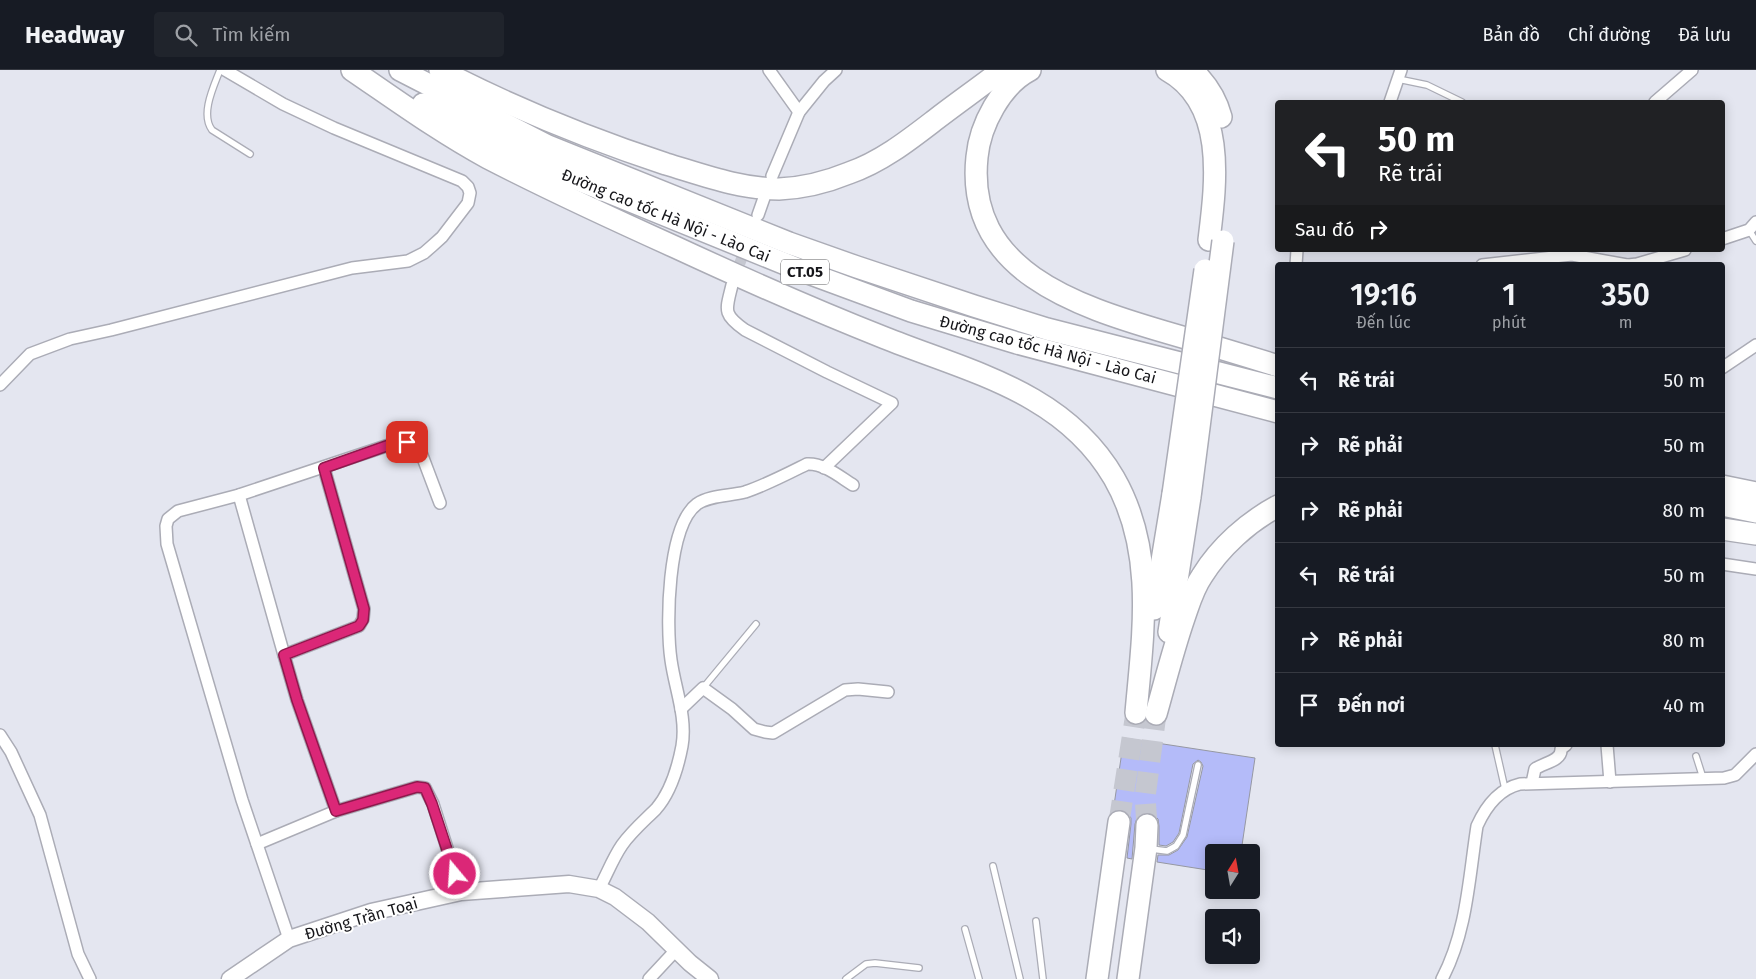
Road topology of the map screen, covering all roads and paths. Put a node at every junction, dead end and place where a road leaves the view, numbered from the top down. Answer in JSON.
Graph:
{"nodes":[{"id":1,"x":220,"y":70,"type":"edge"},
{"id":2,"x":224,"y":70,"type":"edge"},
{"id":3,"x":352,"y":70,"type":"edge"},
{"id":4,"x":356,"y":70,"type":"edge"},
{"id":5,"x":400,"y":70,"type":"edge"},
{"id":6,"x":440,"y":70,"type":"edge"},
{"id":7,"x":769,"y":70,"type":"edge"},
{"id":8,"x":836,"y":70,"type":"edge"},
{"id":9,"x":1002,"y":70,"type":"edge"},
{"id":10,"x":1030,"y":70,"type":"edge"},
{"id":11,"x":1167,"y":70,"type":"edge"},
{"id":12,"x":1192,"y":70,"type":"edge"},
{"id":13,"x":1692,"y":70,"type":"edge"},
{"id":14,"x":1400,"y":75,"type":"edge"},
{"id":15,"x":1391,"y":100,"type":"edge"},
{"id":16,"x":1458,"y":100,"type":"edge"},
{"id":17,"x":1657,"y":100,"type":"edge"},
{"id":18,"x":800,"y":112,"type":"junction"},
{"id":19,"x":250,"y":154,"type":"dead end"},
{"id":20,"x":772,"y":176,"type":"dead end"},
{"id":21,"x":765,"y":195,"type":"dead end"},
{"id":22,"x":758,"y":215,"type":"dead end"},
{"id":23,"x":1753,"y":226,"type":"edge"},
{"id":24,"x":1725,"y":238,"type":"edge"},
{"id":25,"x":1216,"y":241,"type":"junction"},
{"id":26,"x":1756,"y":241,"type":"edge"},
{"id":27,"x":1675,"y":252,"type":"edge"},
{"id":28,"x":1509,"y":262,"type":"edge"},
{"id":29,"x":1610,"y":262,"type":"edge"},
{"id":30,"x":1643,"y":262,"type":"edge"},
{"id":31,"x":732,"y":285,"type":"tunnel mouth"},
{"id":32,"x":1756,"y":344,"type":"edge"},
{"id":33,"x":1275,"y":365,"type":"edge"},
{"id":34,"x":1725,"y":366,"type":"edge"},
{"id":35,"x":0,"y":385,"type":"edge"},
{"id":36,"x":1275,"y":387,"type":"edge"},
{"id":37,"x":1275,"y":411,"type":"edge"},
{"id":38,"x":324,"y":468,"type":"junction"},
{"id":39,"x":824,"y":468,"type":"junction"},
{"id":40,"x":853,"y":485,"type":"dead end"},
{"id":41,"x":1725,"y":487,"type":"edge"},
{"id":42,"x":1756,"y":493,"type":"edge"},
{"id":43,"x":238,"y":495,"type":"junction"},
{"id":44,"x":440,"y":503,"type":"dead end"},
{"id":45,"x":1725,"y":507,"type":"edge"},
{"id":46,"x":1275,"y":508,"type":"edge"},
{"id":47,"x":1756,"y":512,"type":"edge"},
{"id":48,"x":1725,"y":529,"type":"edge"},
{"id":49,"x":1756,"y":534,"type":"edge"},
{"id":50,"x":1725,"y":564,"type":"edge"},
{"id":51,"x":1756,"y":569,"type":"edge"},
{"id":52,"x":756,"y":624,"type":"dead end"},
{"id":53,"x":284,"y":655,"type":"junction"},
{"id":54,"x":703,"y":688,"type":"junction"},
{"id":55,"x":888,"y":692,"type":"dead end"},
{"id":56,"x":681,"y":710,"type":"junction"},
{"id":57,"x":1146,"y":713,"type":"junction"},
{"id":58,"x":0,"y":736,"type":"edge"},
{"id":59,"x":1495,"y":747,"type":"edge"},
{"id":60,"x":1562,"y":747,"type":"edge"},
{"id":61,"x":1606,"y":747,"type":"edge"},
{"id":62,"x":1756,"y":754,"type":"edge"},
{"id":63,"x":1696,"y":756,"type":"dead end"},
{"id":64,"x":1198,"y":765,"type":"dead end"},
{"id":65,"x":1703,"y":778,"type":"junction"},
{"id":66,"x":1610,"y":782,"type":"junction"},
{"id":67,"x":1532,"y":784,"type":"junction"},
{"id":68,"x":1505,"y":789,"type":"junction"},
{"id":69,"x":336,"y":811,"type":"junction"},
{"id":70,"x":1119,"y":822,"type":"tunnel mouth"},
{"id":71,"x":1147,"y":825,"type":"tunnel mouth"},
{"id":72,"x":257,"y":844,"type":"junction"},
{"id":73,"x":1146,"y":848,"type":"junction"},
{"id":74,"x":993,"y":866,"type":"dead end"},
{"id":75,"x":599,"y":889,"type":"junction"},
{"id":76,"x":461,"y":892,"type":"junction"},
{"id":77,"x":1036,"y":921,"type":"dead end"},
{"id":78,"x":965,"y":929,"type":"dead end"},
{"id":79,"x":289,"y":940,"type":"junction"},
{"id":80,"x":676,"y":950,"type":"junction"},
{"id":81,"x":919,"y":968,"type":"dead end"},
{"id":82,"x":90,"y":979,"type":"edge"},
{"id":83,"x":230,"y":979,"type":"edge"},
{"id":84,"x":649,"y":979,"type":"edge"},
{"id":85,"x":710,"y":979,"type":"edge"},
{"id":86,"x":846,"y":979,"type":"edge"},
{"id":87,"x":979,"y":979,"type":"edge"},
{"id":88,"x":1020,"y":979,"type":"edge"},
{"id":89,"x":1043,"y":979,"type":"edge"},
{"id":90,"x":1097,"y":979,"type":"edge"},
{"id":91,"x":1128,"y":979,"type":"edge"},
{"id":92,"x":1442,"y":979,"type":"edge"}],
"edges":[{"from":1,"to":19,"type":"lane"},
{"from":2,"to":35,"type":"street"},
{"from":3,"to":57,"type":"highway"},
{"from":4,"to":37,"type":"highway","name":"Đường cao tốc Hà Nội - Lào Cai","number":"CT.05"},
{"from":5,"to":36,"type":"highway","name":"Đường cao tốc Hà Nội - Lào Cai","number":"CT.05"},
{"from":6,"to":9,"type":"highway"},
{"from":7,"to":18,"type":"street"},
{"from":8,"to":18,"type":"street"},
{"from":10,"to":33,"type":"highway"},
{"from":11,"to":25,"type":"highway"},
{"from":12,"to":25,"type":"highway"},
{"from":13,"to":17,"type":"street"},
{"from":14,"to":15,"type":"street"},
{"from":14,"to":16,"type":"lane"},
{"from":18,"to":20,"type":"street"},
{"from":21,"to":22,"type":"street"},
{"from":23,"to":24,"type":"street"},
{"from":23,"to":26,"type":"lane"},
{"from":25,"to":57,"type":"highway","bridge":true},
{"from":27,"to":30,"type":"street"},
{"from":28,"to":29,"type":"street"},
{"from":31,"to":39,"type":"street"},
{"from":32,"to":34,"type":"street"},
{"from":38,"to":43,"type":"street"},
{"from":38,"to":44,"type":"street"},
{"from":38,"to":53,"type":"street"},
{"from":39,"to":40,"type":"street"},
{"from":39,"to":56,"type":"street"},
{"from":41,"to":42,"type":"highway"},
{"from":43,"to":53,"type":"street"},
{"from":43,"to":72,"type":"street"},
{"from":45,"to":47,"type":"highway"},
{"from":46,"to":57,"type":"highway"},
{"from":48,"to":49,"type":"highway"},
{"from":50,"to":51,"type":"street"},
{"from":52,"to":54,"type":"lane"},
{"from":53,"to":69,"type":"street"},
{"from":54,"to":55,"type":"street"},
{"from":54,"to":56,"type":"street"},
{"from":56,"to":75,"type":"street"},
{"from":58,"to":82,"type":"street"},
{"from":59,"to":68,"type":"lane"},
{"from":60,"to":67,"type":"street"},
{"from":61,"to":66,"type":"street"},
{"from":62,"to":65,"type":"street"},
{"from":63,"to":65,"type":"lane"},
{"from":64,"to":73,"type":"lane"},
{"from":65,"to":66,"type":"street"},
{"from":66,"to":67,"type":"street"},
{"from":67,"to":68,"type":"street"},
{"from":68,"to":92,"type":"street"},
{"from":69,"to":72,"type":"street"},
{"from":69,"to":76,"type":"street"},
{"from":70,"to":90,"type":"highway"},
{"from":71,"to":73,"type":"highway"},
{"from":72,"to":79,"type":"street"},
{"from":73,"to":91,"type":"highway"},
{"from":74,"to":88,"type":"lane"},
{"from":75,"to":76,"type":"street","name":"Đường Trần Toại"},
{"from":75,"to":80,"type":"street","name":"Đường Trần Toại"},
{"from":76,"to":79,"type":"street","name":"Đường Trần Toại"},
{"from":77,"to":89,"type":"lane"},
{"from":78,"to":87,"type":"lane"},
{"from":79,"to":83,"type":"street","name":"Đường Trần Toại"},
{"from":80,"to":84,"type":"street"},
{"from":80,"to":85,"type":"street","name":"Đường Trần Toại"},
{"from":81,"to":86,"type":"lane"}]}
